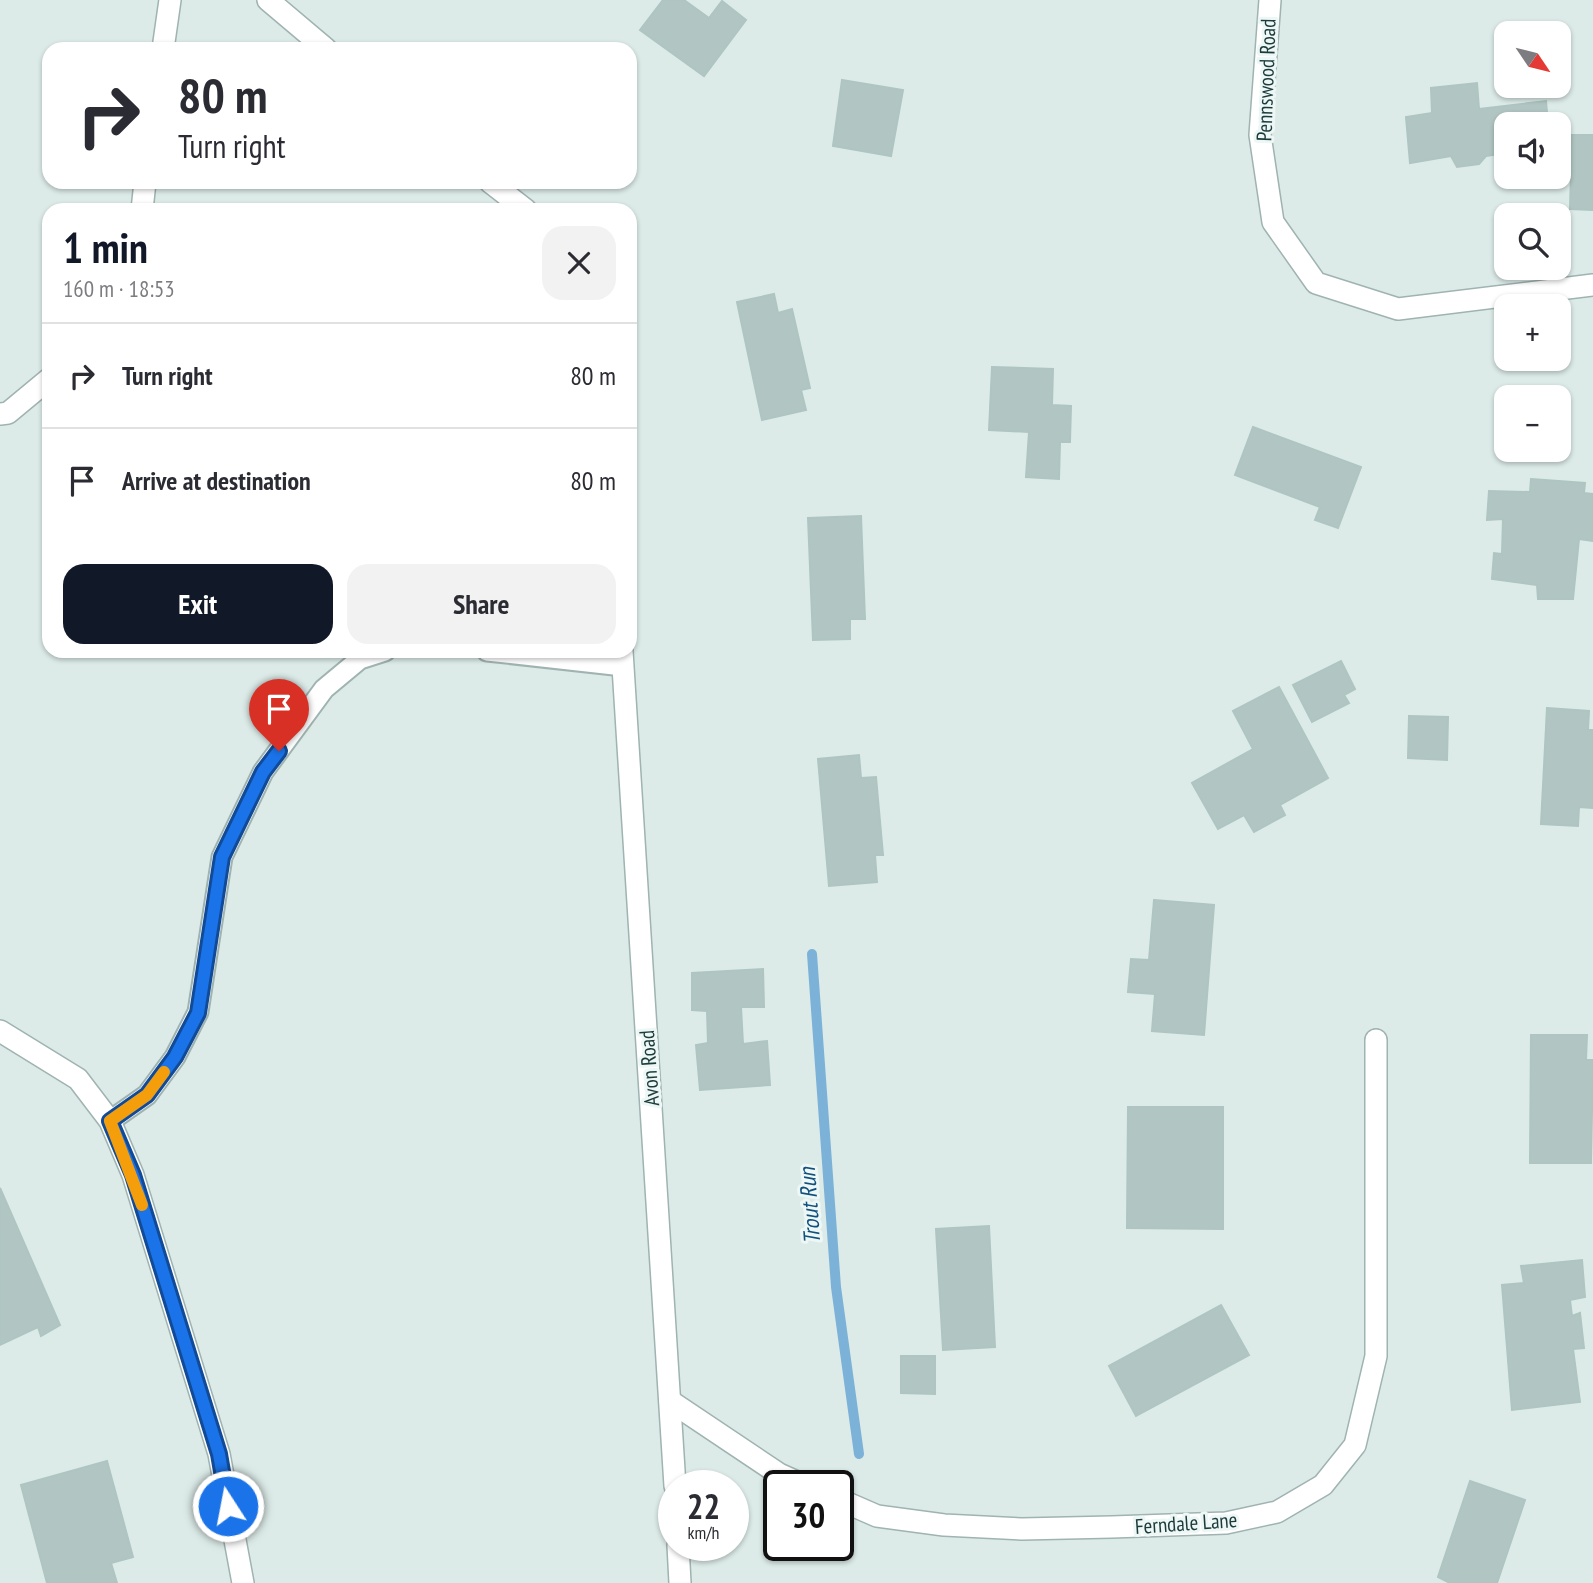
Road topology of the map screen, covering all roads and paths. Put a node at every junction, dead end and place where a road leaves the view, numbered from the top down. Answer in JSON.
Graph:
{"nodes":[{"id":1,"x":170,"y":0,"type":"edge"},
{"id":2,"x":268,"y":0,"type":"edge"},
{"id":3,"x":1270,"y":0,"type":"edge"},
{"id":4,"x":164,"y":42,"type":"edge"},
{"id":5,"x":318,"y":42,"type":"edge"},
{"id":6,"x":499,"y":189,"type":"edge"},
{"id":7,"x":517,"y":203,"type":"edge"},
{"id":8,"x":1593,"y":285,"type":"edge"},
{"id":9,"x":42,"y":385,"type":"edge"},
{"id":10,"x":0,"y":414,"type":"edge"},
{"id":11,"x":363,"y":658,"type":"edge"},
{"id":12,"x":622,"y":659,"type":"edge"},
{"id":13,"x":0,"y":1031,"type":"edge"},
{"id":14,"x":1376,"y":1040,"type":"dead end"},
{"id":15,"x":110,"y":1121,"type":"junction"},
{"id":16,"x":670,"y":1401,"type":"junction"},
{"id":17,"x":674,"y":1470,"type":"edge"},
{"id":18,"x":773,"y":1470,"type":"edge"},
{"id":19,"x":854,"y":1506,"type":"edge"},
{"id":20,"x":679,"y":1561,"type":"edge"},
{"id":21,"x":243,"y":1583,"type":"edge"},
{"id":22,"x":680,"y":1583,"type":"edge"}],
"edges":[{"from":1,"to":4,"type":"street"},
{"from":2,"to":5,"type":"street"},
{"from":3,"to":8,"type":"street","name":"Pennswood Road"},
{"from":6,"to":7,"type":"street"},
{"from":9,"to":10,"type":"street"},
{"from":11,"to":15,"type":"lane"},
{"from":12,"to":16,"type":"street","name":"Avon Road"},
{"from":13,"to":15,"type":"street"},
{"from":14,"to":19,"type":"street","name":"Ferndale Lane"},
{"from":15,"to":21,"type":"street"},
{"from":16,"to":17,"type":"street","name":"Avon Road"},
{"from":16,"to":18,"type":"street"},
{"from":20,"to":22,"type":"street"}]}
